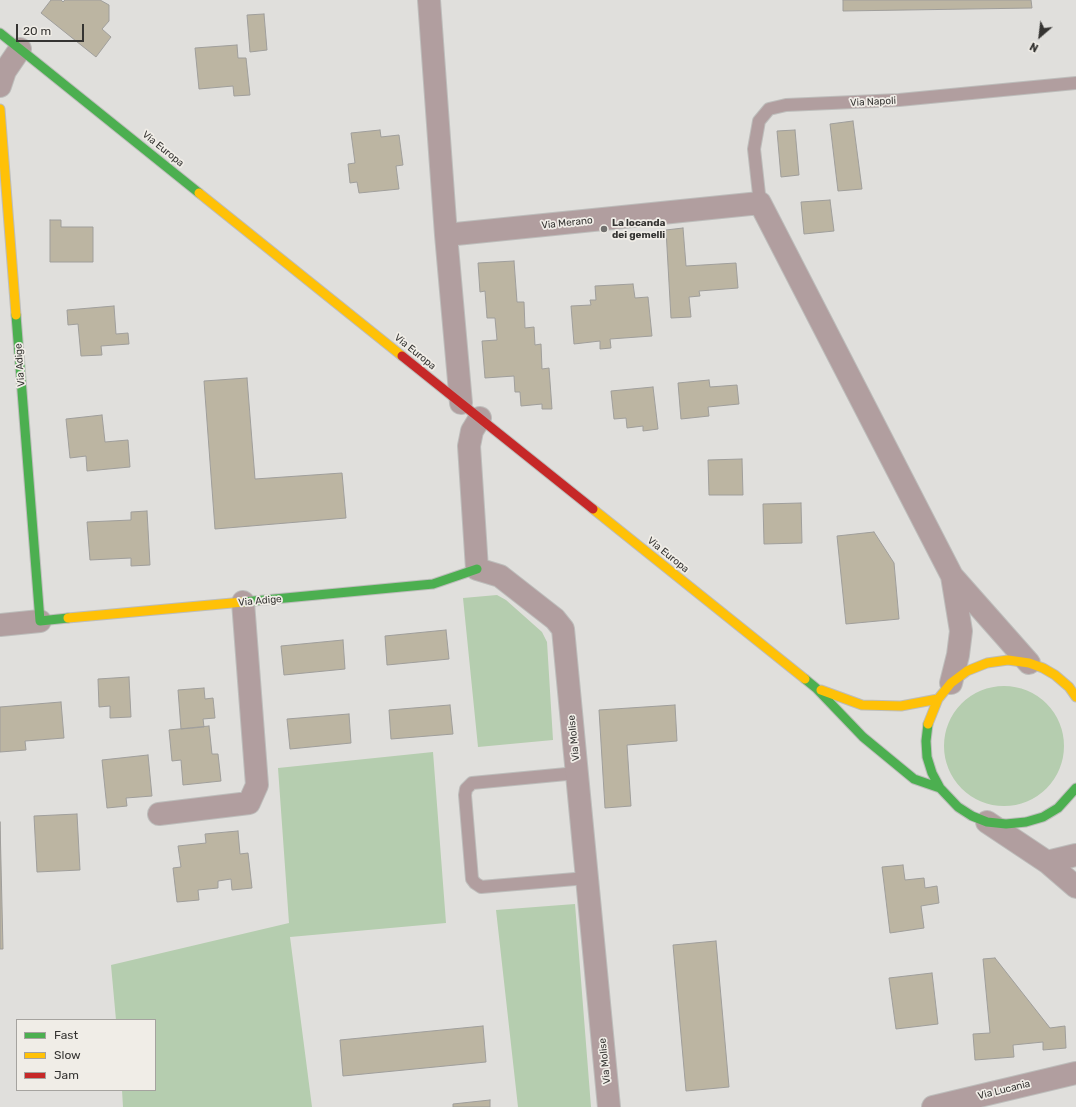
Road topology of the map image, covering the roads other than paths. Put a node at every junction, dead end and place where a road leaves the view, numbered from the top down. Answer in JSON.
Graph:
{"nodes":[{"id":1,"x":429,"y":0,"type":"edge"},
{"id":2,"x":0,"y":33,"type":"edge"},
{"id":3,"x":20,"y":49,"type":"junction"},
{"id":4,"x":1076,"y":83,"type":"edge"},
{"id":5,"x":0,"y":86,"type":"edge"},
{"id":6,"x":0,"y":109,"type":"edge"},
{"id":7,"x":760,"y":203,"type":"junction"},
{"id":8,"x":446,"y":235,"type":"junction"},
{"id":9,"x":461,"y":403,"type":"junction"},
{"id":10,"x":480,"y":418,"type":"junction"},
{"id":11,"x":477,"y":570,"type":"junction"},
{"id":12,"x":952,"y":576,"type":"junction"},
{"id":13,"x":243,"y":602,"type":"junction"},
{"id":14,"x":40,"y":621,"type":"junction"},
{"id":15,"x":0,"y":625,"type":"edge"},
{"id":16,"x":1029,"y":663,"type":"junction"},
{"id":17,"x":1055,"y":675,"type":"junction"},
{"id":18,"x":1076,"y":681,"type":"edge"},
{"id":19,"x":816,"y":688,"type":"junction"},
{"id":20,"x":944,"y":691,"type":"junction"},
{"id":21,"x":1076,"y":697,"type":"edge"},
{"id":22,"x":577,"y":773,"type":"junction"},
{"id":23,"x":940,"y":788,"type":"junction"},
{"id":24,"x":1076,"y":788,"type":"edge"},
{"id":25,"x":159,"y":814,"type":"dead end"},
{"id":26,"x":986,"y":822,"type":"junction"},
{"id":27,"x":1076,"y":855,"type":"edge"},
{"id":28,"x":1047,"y":862,"type":"junction"},
{"id":29,"x":587,"y":878,"type":"junction"},
{"id":30,"x":1076,"y":887,"type":"edge"},
{"id":31,"x":1076,"y":1073,"type":"edge"},
{"id":32,"x":610,"y":1107,"type":"edge"},
{"id":33,"x":933,"y":1107,"type":"edge"}],
"edges":[{"from":1,"to":8,"type":"street"},
{"from":2,"to":3,"type":"street","name":"Via Europa"},
{"from":3,"to":5,"type":"street"},
{"from":3,"to":9,"type":"street","name":"Via Europa"},
{"from":4,"to":7,"type":"lane","name":"Via Napoli"},
{"from":6,"to":14,"type":"street","name":"Via Adige"},
{"from":7,"to":8,"type":"street","name":"Via Merano"},
{"from":7,"to":12,"type":"street"},
{"from":8,"to":9,"type":"street"},
{"from":9,"to":10,"type":"street","name":"Via Europa"},
{"from":10,"to":11,"type":"street"},
{"from":10,"to":19,"type":"street","name":"Via Europa"},
{"from":11,"to":13,"type":"street","name":"Via Adige"},
{"from":11,"to":22,"type":"street","name":"Via Molise"},
{"from":12,"to":16,"type":"street"},
{"from":12,"to":20,"type":"street"},
{"from":13,"to":14,"type":"street","name":"Via Adige"},
{"from":13,"to":25,"type":"street"},
{"from":14,"to":15,"type":"street","name":"Via Adige"},
{"from":16,"to":17,"type":"street"},
{"from":16,"to":20,"type":"street"},
{"from":17,"to":18,"type":"street"},
{"from":17,"to":21,"type":"street"},
{"from":19,"to":20,"type":"street","name":"Via Europa"},
{"from":19,"to":23,"type":"street","name":"Via Europa"},
{"from":20,"to":23,"type":"street"},
{"from":22,"to":29,"type":"street","name":"Via Molise"},
{"from":22,"to":29,"type":"lane"},
{"from":23,"to":26,"type":"street"},
{"from":24,"to":26,"type":"street"},
{"from":26,"to":28,"type":"street"},
{"from":27,"to":28,"type":"street"},
{"from":28,"to":30,"type":"street"},
{"from":29,"to":32,"type":"street","name":"Via Molise"},
{"from":31,"to":33,"type":"street","name":"Via Lucania"}]}
